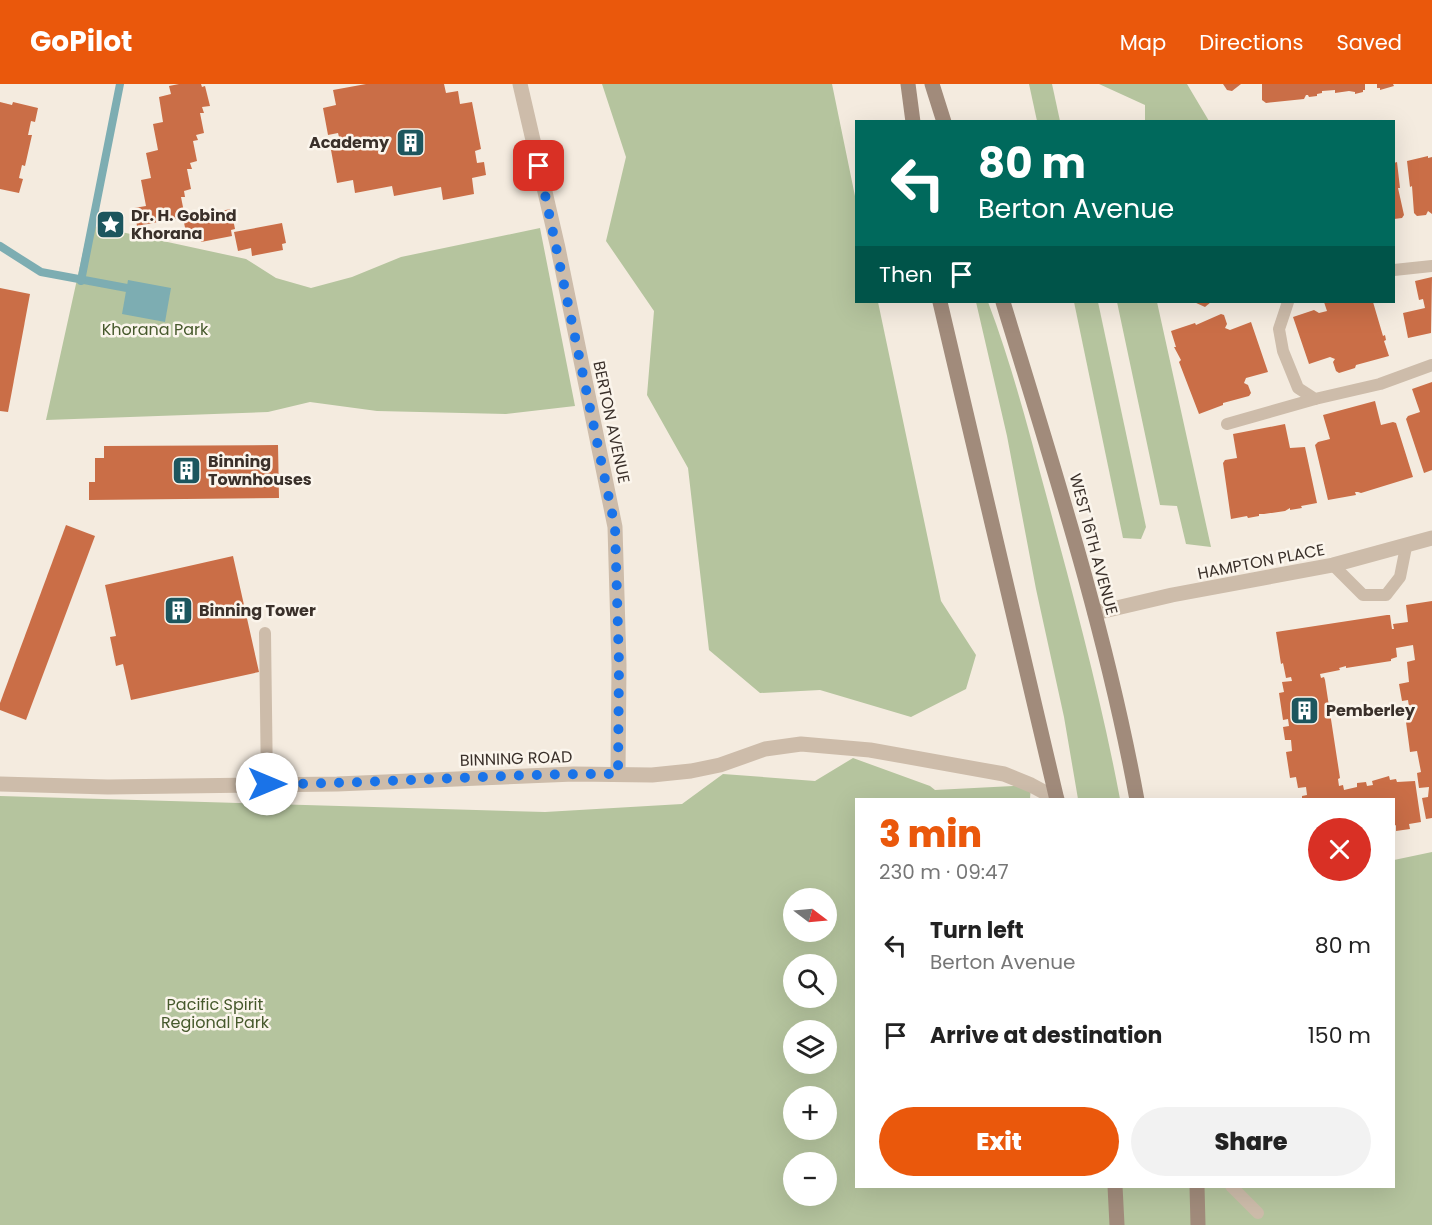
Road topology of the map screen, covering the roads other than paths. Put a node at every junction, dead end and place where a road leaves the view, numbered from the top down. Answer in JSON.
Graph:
{"nodes":[{"id":1,"x":520,"y":84,"type":"edge"},
{"id":2,"x":908,"y":84,"type":"edge"},
{"id":3,"x":932,"y":84,"type":"edge"},
{"id":4,"x":913,"y":120,"type":"edge"},
{"id":5,"x":943,"y":120,"type":"edge"},
{"id":6,"x":1432,"y":266,"type":"edge"},
{"id":7,"x":1395,"y":270,"type":"edge"},
{"id":8,"x":940,"y":303,"type":"edge"},
{"id":9,"x":1003,"y":303,"type":"edge"},
{"id":10,"x":1288,"y":303,"type":"edge"},
{"id":11,"x":1432,"y":365,"type":"edge"},
{"id":12,"x":1315,"y":399,"type":"junction"},
{"id":13,"x":1227,"y":424,"type":"dead end"},
{"id":14,"x":1432,"y":538,"type":"edge"},
{"id":15,"x":1406,"y":547,"type":"junction"},
{"id":16,"x":1333,"y":565,"type":"junction"},
{"id":17,"x":1095,"y":613,"type":"junction"},
{"id":18,"x":265,"y":633,"type":"dead end"},
{"id":19,"x":618,"y":774,"type":"junction"},
{"id":20,"x":0,"y":784,"type":"edge"},
{"id":21,"x":267,"y":784,"type":"junction"},
{"id":22,"x":1055,"y":798,"type":"edge"},
{"id":23,"x":1057,"y":798,"type":"edge"},
{"id":24,"x":1137,"y":798,"type":"edge"},
{"id":25,"x":1115,"y":1188,"type":"edge"},
{"id":26,"x":1197,"y":1188,"type":"edge"},
{"id":27,"x":1233,"y":1188,"type":"edge"},
{"id":28,"x":1258,"y":1213,"type":"dead end"},
{"id":29,"x":1117,"y":1225,"type":"edge"},
{"id":30,"x":1198,"y":1225,"type":"edge"}],
"edges":[{"from":1,"to":19,"type":"street","name":"BERTON AVENUE"},
{"from":2,"to":4,"type":"main road"},
{"from":3,"to":5,"type":"main road"},
{"from":6,"to":7,"type":"lane"},
{"from":8,"to":23,"type":"main road"},
{"from":9,"to":17,"type":"main road","name":"WEST 16TH AVENUE"},
{"from":10,"to":12,"type":"lane"},
{"from":11,"to":12,"type":"lane"},
{"from":12,"to":13,"type":"lane"},
{"from":14,"to":15,"type":"street","name":"HAMPTON PLACE"},
{"from":15,"to":16,"type":"street","name":"HAMPTON PLACE"},
{"from":15,"to":16,"type":"lane"},
{"from":16,"to":17,"type":"street","name":"HAMPTON PLACE"},
{"from":17,"to":24,"type":"main road","name":"WEST 16TH AVENUE"},
{"from":18,"to":21,"type":"lane"},
{"from":19,"to":21,"type":"street","name":"BINNING ROAD"},
{"from":19,"to":22,"type":"street","name":"BINNING ROAD"},
{"from":20,"to":21,"type":"street","name":"BINNING ROAD"},
{"from":25,"to":29,"type":"main road"},
{"from":26,"to":30,"type":"main road"},
{"from":27,"to":28,"type":"lane"}]}
